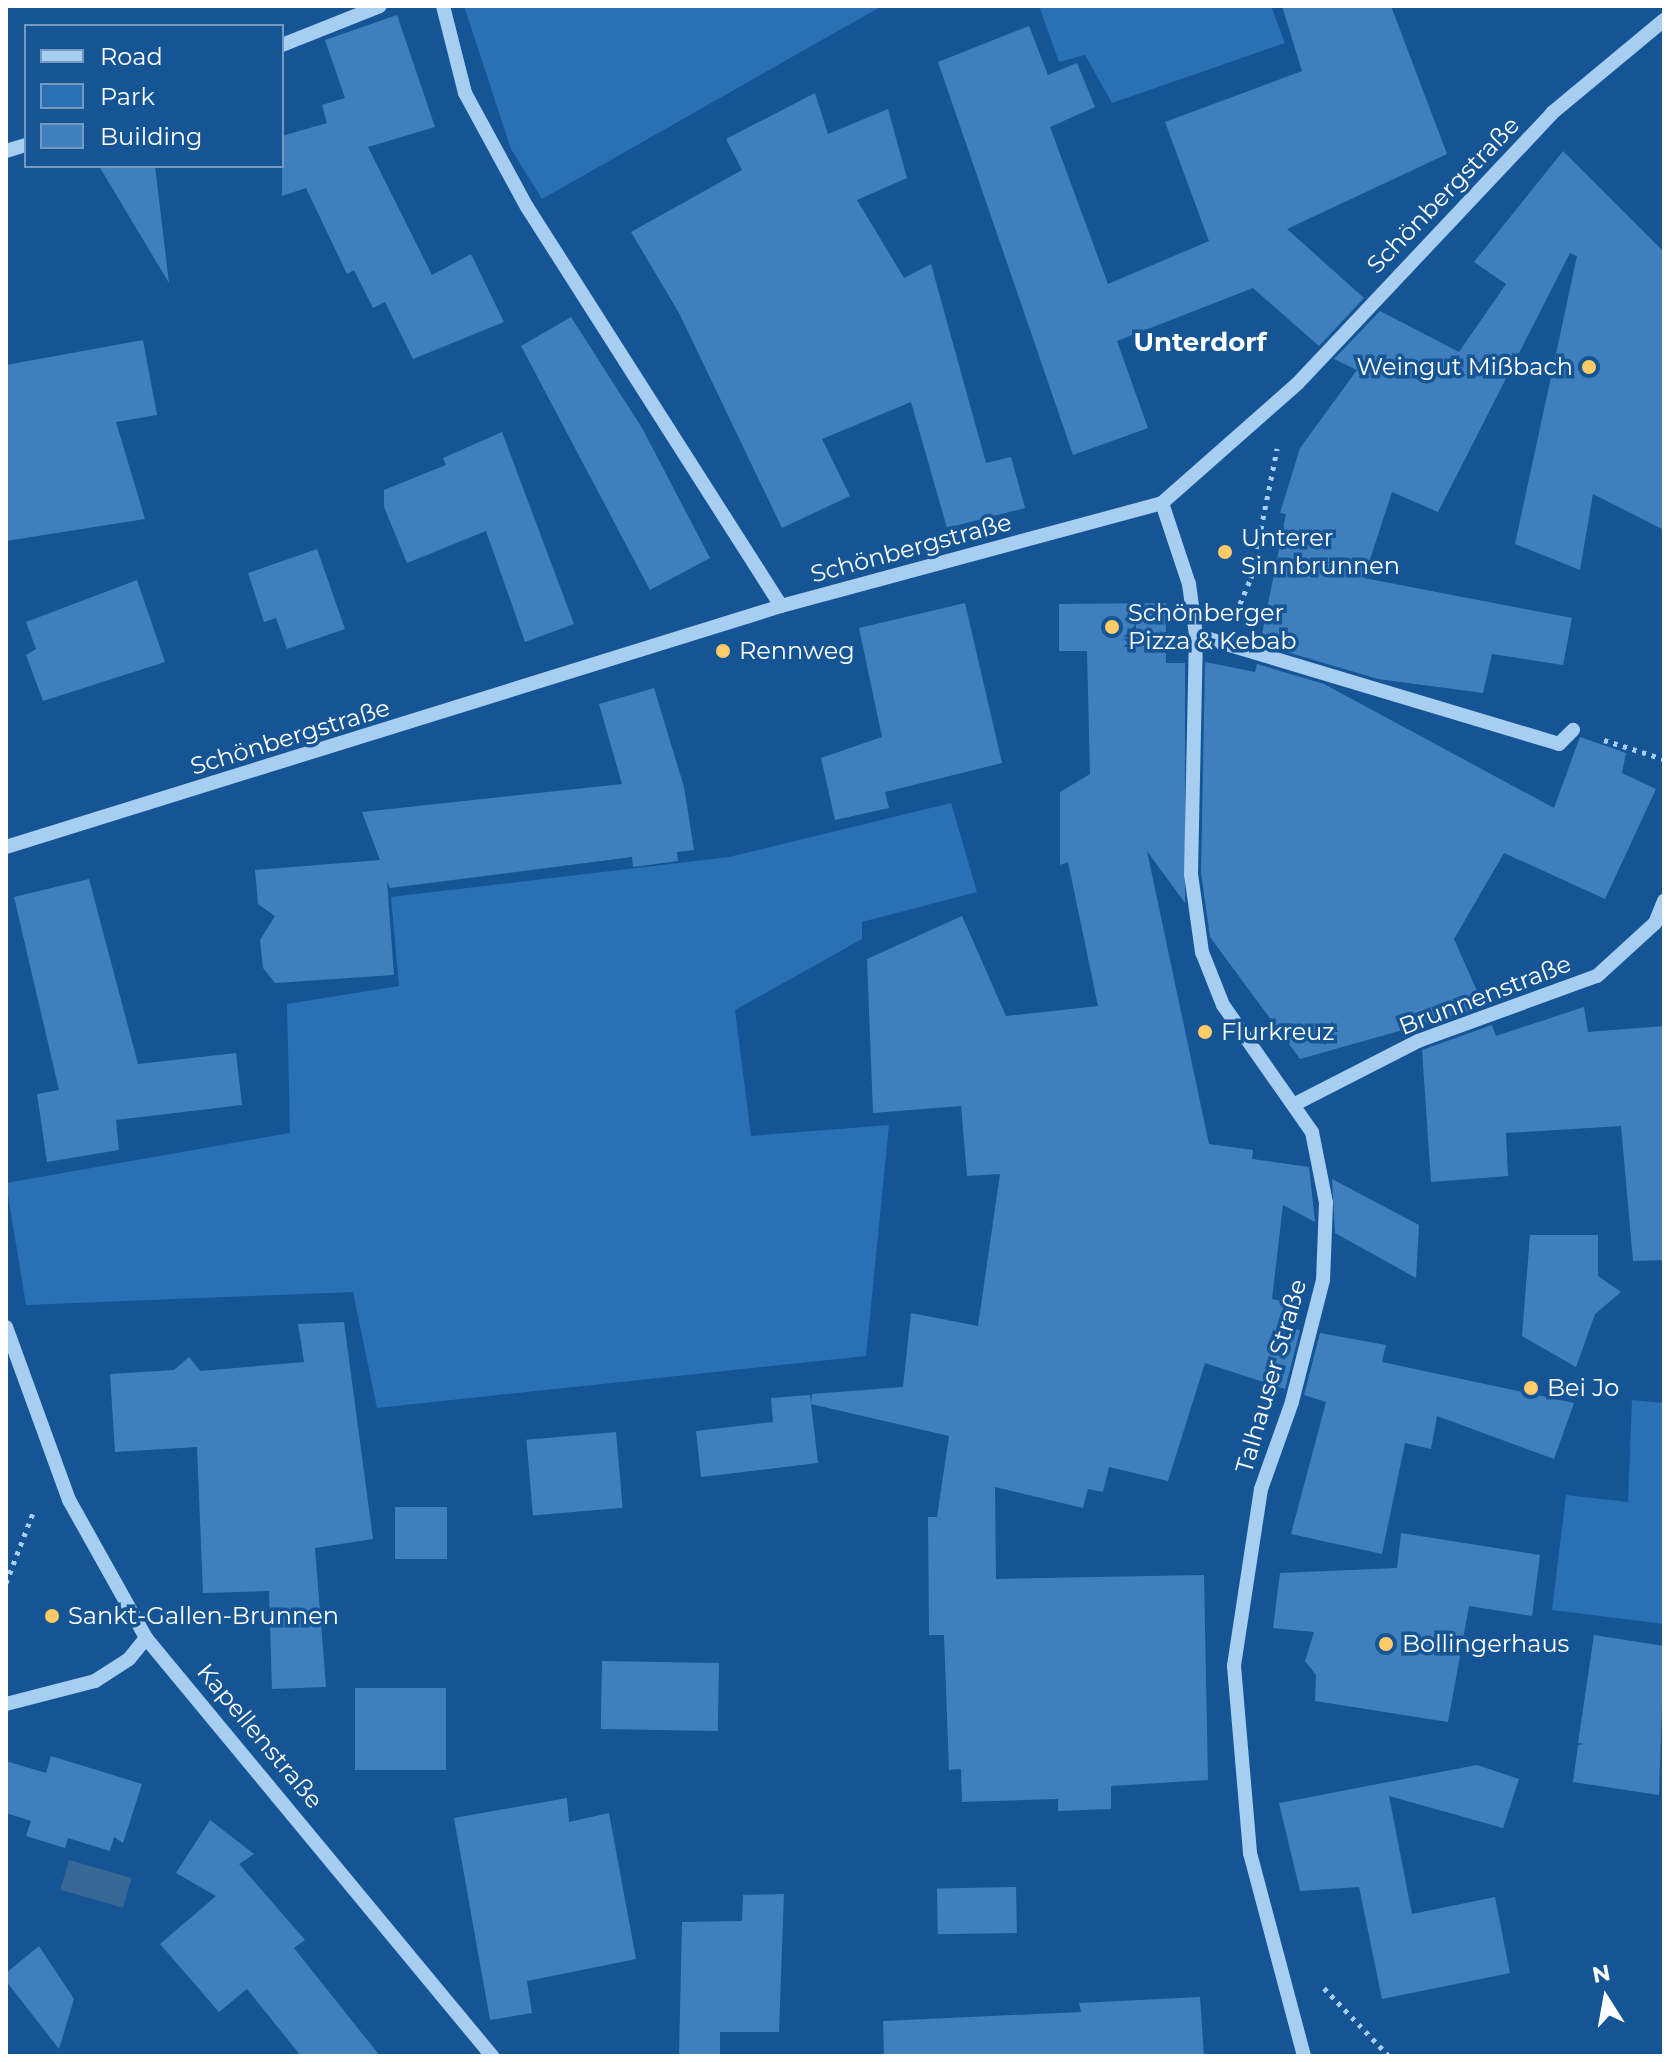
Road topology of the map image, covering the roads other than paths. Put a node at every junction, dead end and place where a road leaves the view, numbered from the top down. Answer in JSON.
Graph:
{"nodes":[{"id":1,"x":380,"y":6,"type":"edge"},
{"id":2,"x":443,"y":6,"type":"edge"},
{"id":3,"x":1664,"y":20,"type":"edge"},
{"id":4,"x":284,"y":44,"type":"edge"},
{"id":5,"x":1162,"y":503,"type":"junction"},
{"id":6,"x":781,"y":606,"type":"junction"},
{"id":7,"x":1196,"y":635,"type":"junction"},
{"id":8,"x":1573,"y":730,"type":"dead end"},
{"id":9,"x":6,"y":847,"type":"edge"},
{"id":10,"x":1664,"y":901,"type":"edge"},
{"id":11,"x":1297,"y":1103,"type":"junction"},
{"id":12,"x":6,"y":1327,"type":"edge"},
{"id":13,"x":146,"y":1638,"type":"junction"},
{"id":14,"x":6,"y":1704,"type":"edge"},
{"id":15,"x":492,"y":2056,"type":"edge"},
{"id":16,"x":1304,"y":2056,"type":"edge"}],
"edges":[{"from":1,"to":4,"type":"street"},
{"from":2,"to":6,"type":"street"},
{"from":3,"to":5,"type":"street","name":"Schönbergstraße"},
{"from":5,"to":6,"type":"street","name":"Schönbergstraße"},
{"from":5,"to":7,"type":"street","name":"Talhauser Straße"},
{"from":6,"to":9,"type":"street","name":"Schönbergstraße"},
{"from":7,"to":8,"type":"street"},
{"from":7,"to":11,"type":"street","name":"Talhauser Straße"},
{"from":10,"to":11,"type":"street","name":"Brunnenstraße"},
{"from":11,"to":16,"type":"street","name":"Talhauser Straße"},
{"from":12,"to":13,"type":"street","name":"Kapellenstraße"},
{"from":13,"to":14,"type":"street"},
{"from":13,"to":15,"type":"street","name":"Kapellenstraße"}]}
